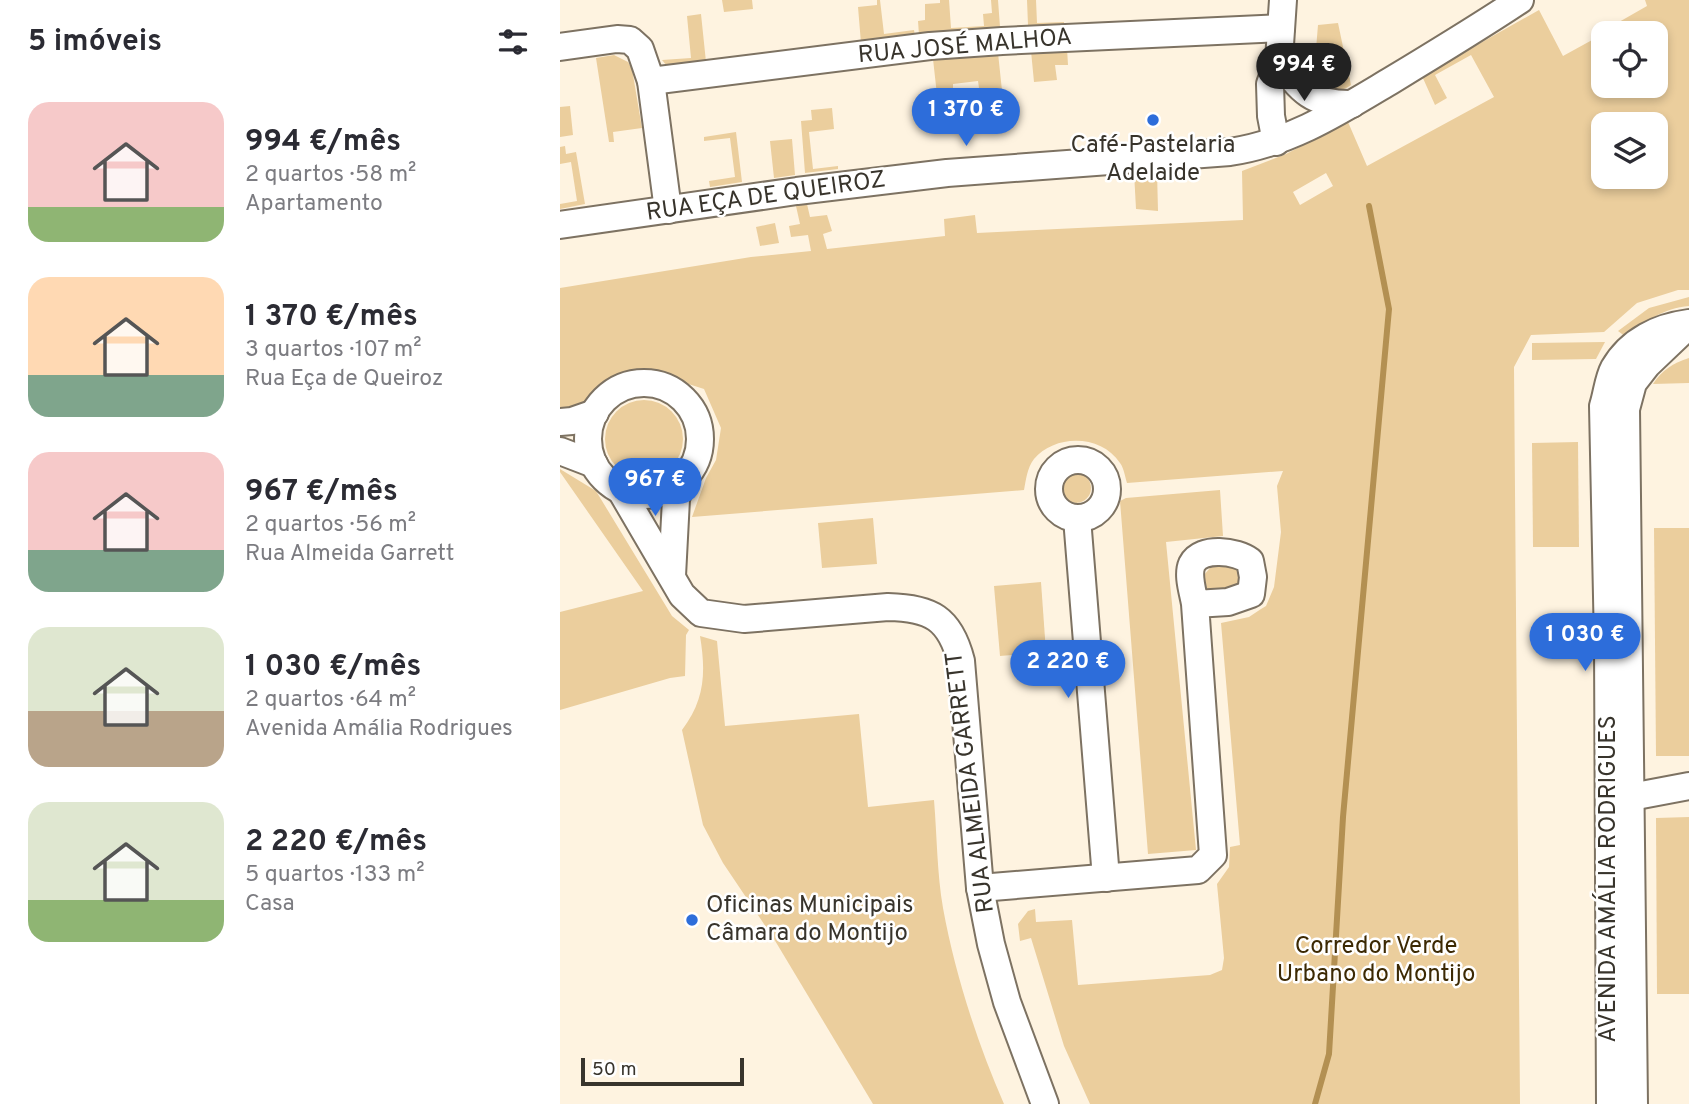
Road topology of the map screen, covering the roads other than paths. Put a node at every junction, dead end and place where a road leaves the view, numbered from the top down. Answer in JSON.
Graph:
{"nodes":[{"id":1,"x":1283,"y":0,"type":"edge"},
{"id":2,"x":1520,"y":0,"type":"edge"},
{"id":3,"x":1281,"y":28,"type":"junction"},
{"id":4,"x":560,"y":47,"type":"edge"},
{"id":5,"x":1279,"y":60,"type":"junction"},
{"id":6,"x":651,"y":81,"type":"junction"},
{"id":7,"x":1352,"y":104,"type":"junction"},
{"id":8,"x":1276,"y":142,"type":"junction"},
{"id":9,"x":668,"y":210,"type":"junction"},
{"id":10,"x":560,"y":225,"type":"edge"},
{"id":11,"x":1689,"y":324,"type":"edge"},
{"id":12,"x":595,"y":413,"type":"junction"},
{"id":13,"x":560,"y":422,"type":"edge"},
{"id":14,"x":560,"y":451,"type":"edge"},
{"id":15,"x":594,"y":464,"type":"junction"},
{"id":16,"x":682,"y":481,"type":"junction"},
{"id":17,"x":620,"y":489,"type":"junction"},
{"id":18,"x":1077,"y":518,"type":"dead end"},
{"id":19,"x":672,"y":576,"type":"junction"},
{"id":20,"x":1195,"y":604,"type":"dead end"},
{"id":21,"x":1689,"y":786,"type":"edge"},
{"id":22,"x":1620,"y":799,"type":"junction"},
{"id":23,"x":1106,"y":878,"type":"junction"},
{"id":24,"x":980,"y":888,"type":"junction"},
{"id":25,"x":1620,"y":926,"type":"junction"},
{"id":26,"x":1045,"y":1104,"type":"edge"},
{"id":27,"x":1610,"y":1104,"type":"edge"},
{"id":28,"x":1634,"y":1104,"type":"edge"}],
"edges":[{"from":1,"to":3,"type":"street"},
{"from":2,"to":7,"type":"street","name":"RUA EÇA DE QUEIROZ"},
{"from":3,"to":5,"type":"street"},
{"from":3,"to":6,"type":"street","name":"RUA JOSÉ MALHOA"},
{"from":4,"to":6,"type":"street"},
{"from":5,"to":7,"type":"street"},
{"from":5,"to":8,"type":"street"},
{"from":6,"to":9,"type":"street"},
{"from":7,"to":8,"type":"street","name":"RUA EÇA DE QUEIROZ"},
{"from":8,"to":9,"type":"street","name":"RUA EÇA DE QUEIROZ"},
{"from":9,"to":10,"type":"street","name":"RUA EÇA DE QUEIROZ"},
{"from":11,"to":22,"type":"street","name":"AVENIDA AMÁLIA RODRIGUES"},
{"from":12,"to":13,"type":"street"},
{"from":12,"to":15,"type":"street"},
{"from":12,"to":16,"type":"street"},
{"from":14,"to":15,"type":"street"},
{"from":15,"to":17,"type":"street"},
{"from":16,"to":17,"type":"street"},
{"from":16,"to":19,"type":"street"},
{"from":17,"to":19,"type":"street","name":"RUA ALMEIDA GARRETT"},
{"from":18,"to":23,"type":"street"},
{"from":19,"to":24,"type":"street","name":"RUA ALMEIDA GARRETT"},
{"from":20,"to":23,"type":"street"},
{"from":21,"to":22,"type":"street"},
{"from":22,"to":25,"type":"street","name":"AVENIDA AMÁLIA RODRIGUES"},
{"from":23,"to":24,"type":"street"},
{"from":24,"to":26,"type":"street","name":"RUA ALMEIDA GARRETT"},
{"from":25,"to":27,"type":"street","name":"AVENIDA AMÁLIA RODRIGUES"},
{"from":25,"to":28,"type":"street","name":"AVENIDA AMÁLIA RODRIGUES"}]}
